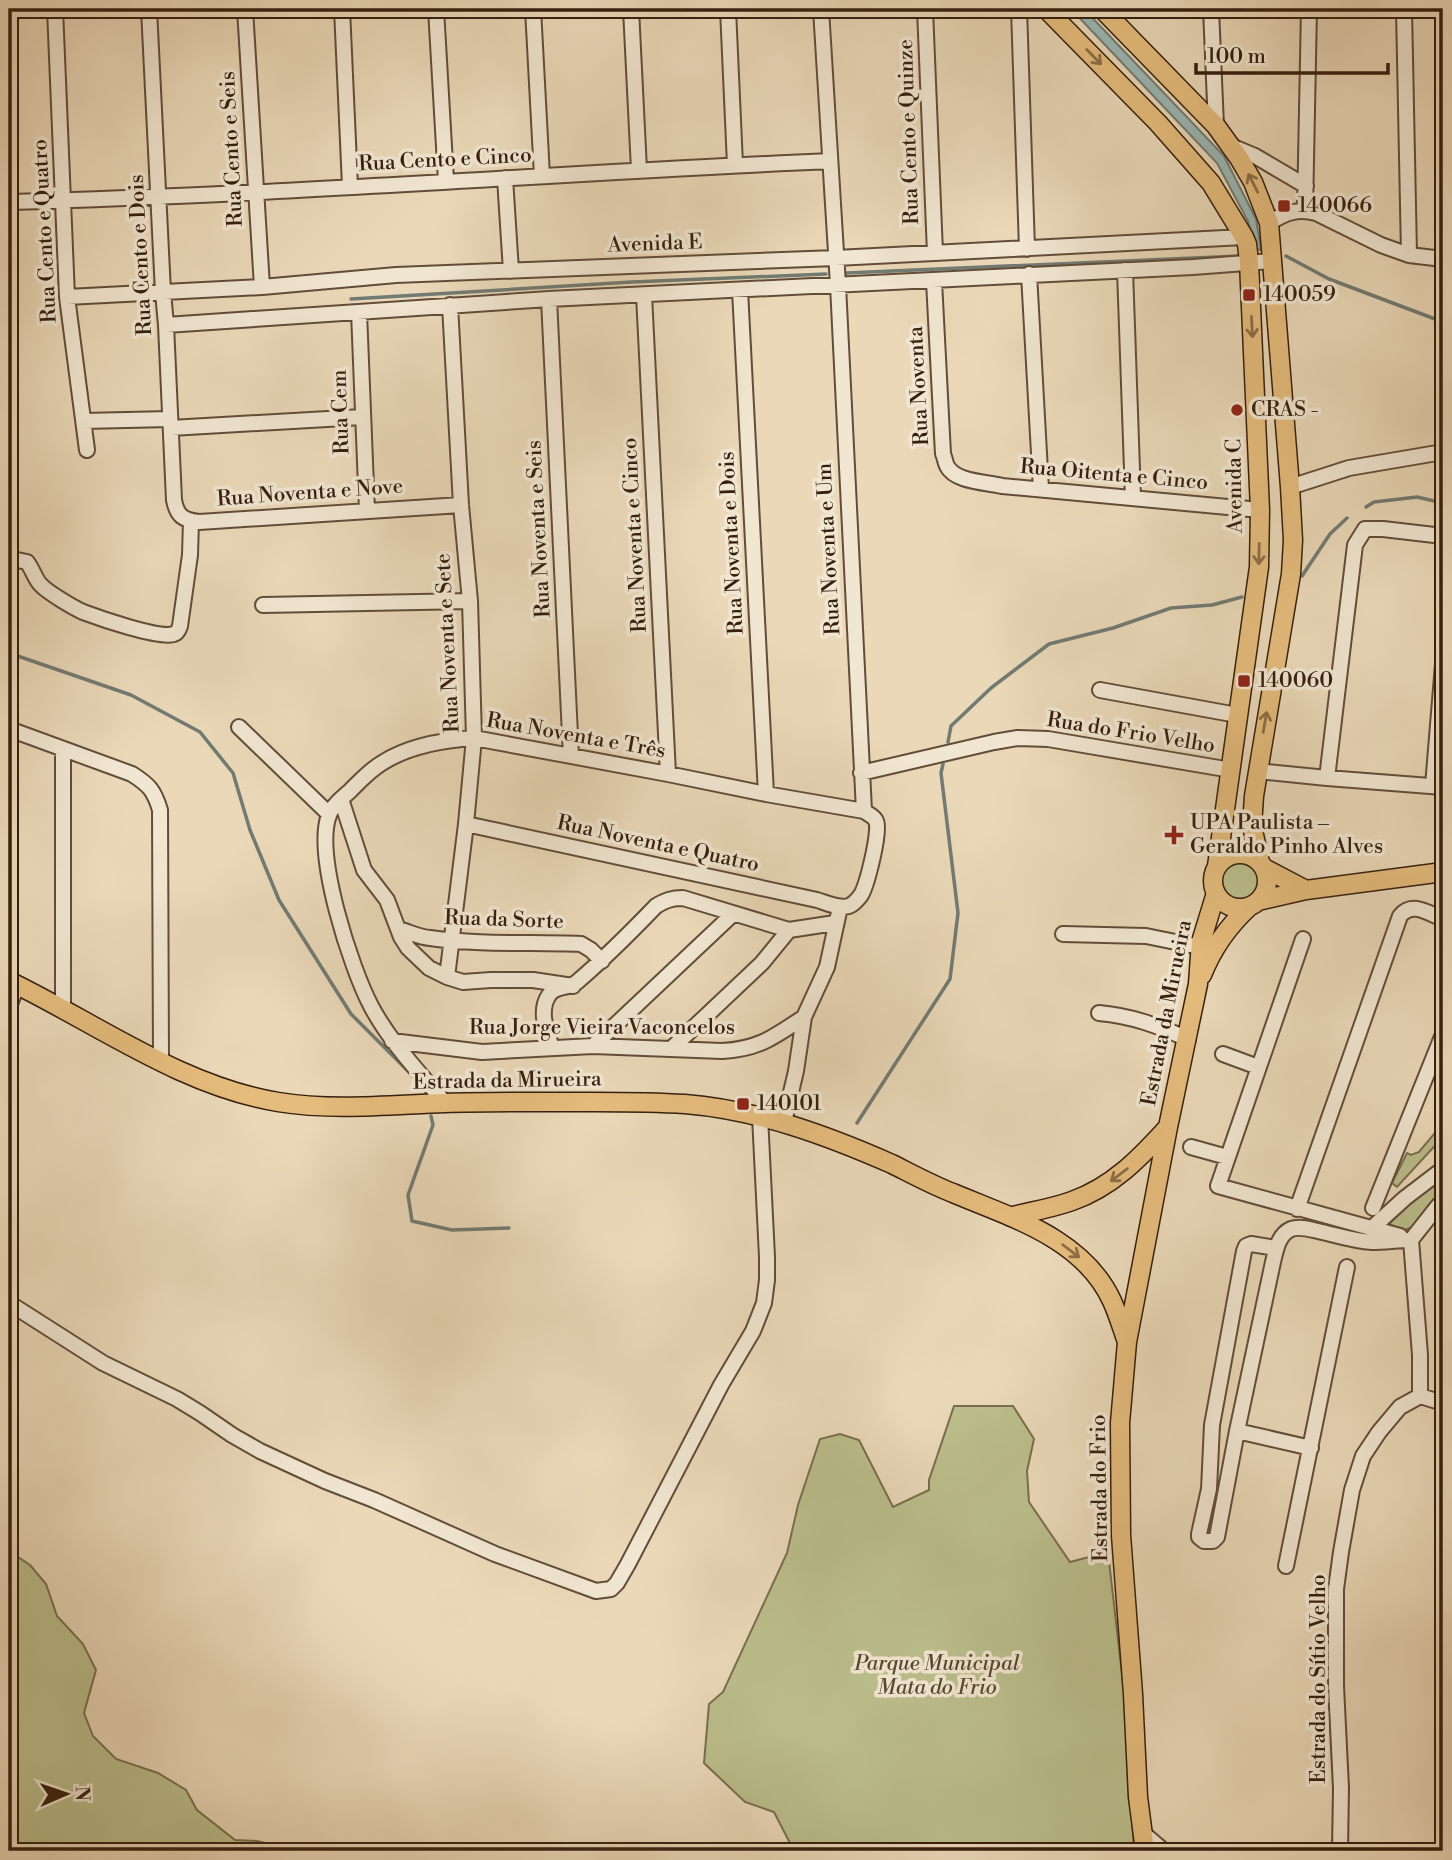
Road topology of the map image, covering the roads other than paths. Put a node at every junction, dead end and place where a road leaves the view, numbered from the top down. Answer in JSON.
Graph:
{"nodes":[{"id":1,"x":55,"y":9,"type":"edge"},
{"id":2,"x":149,"y":9,"type":"edge"},
{"id":3,"x":245,"y":9,"type":"edge"},
{"id":4,"x":342,"y":9,"type":"edge"},
{"id":5,"x":436,"y":9,"type":"edge"},
{"id":6,"x":533,"y":9,"type":"edge"},
{"id":7,"x":631,"y":9,"type":"edge"},
{"id":8,"x":728,"y":9,"type":"edge"},
{"id":9,"x":821,"y":9,"type":"edge"},
{"id":10,"x":925,"y":9,"type":"edge"},
{"id":11,"x":1019,"y":9,"type":"edge"},
{"id":12,"x":1046,"y":9,"type":"edge"},
{"id":13,"x":1211,"y":9,"type":"edge"},
{"id":14,"x":1308,"y":9,"type":"edge"},
{"id":15,"x":1404,"y":9,"type":"edge"},
{"id":16,"x":1107,"y":11,"type":"edge"},
{"id":17,"x":1216,"y":127,"type":"junction"},
{"id":18,"x":1231,"y":146,"type":"junction"},
{"id":19,"x":830,"y":161,"type":"junction"},
{"id":20,"x":735,"y":165,"type":"junction"},
{"id":21,"x":639,"y":170,"type":"junction"},
{"id":22,"x":542,"y":176,"type":"junction"},
{"id":23,"x":505,"y":178,"type":"junction"},
{"id":24,"x":446,"y":181,"type":"junction"},
{"id":25,"x":350,"y":186,"type":"junction"},
{"id":26,"x":1306,"y":186,"type":"junction"},
{"id":27,"x":255,"y":191,"type":"junction"},
{"id":28,"x":159,"y":198,"type":"junction"},
{"id":29,"x":63,"y":201,"type":"junction"},
{"id":30,"x":9,"y":202,"type":"edge"},
{"id":31,"x":1305,"y":210,"type":"junction"},
{"id":32,"x":1269,"y":223,"type":"junction"},
{"id":33,"x":1244,"y":237,"type":"junction"},
{"id":34,"x":1027,"y":250,"type":"junction"},
{"id":35,"x":934,"y":253,"type":"junction"},
{"id":36,"x":1409,"y":255,"type":"junction"},
{"id":37,"x":836,"y":258,"type":"junction"},
{"id":38,"x":1443,"y":259,"type":"edge"},
{"id":39,"x":1273,"y":261,"type":"junction"},
{"id":40,"x":1249,"y":262,"type":"junction"},
{"id":41,"x":1125,"y":270,"type":"junction"},
{"id":42,"x":511,"y":271,"type":"junction"},
{"id":43,"x":1029,"y":275,"type":"junction"},
{"id":44,"x":934,"y":281,"type":"junction"},
{"id":45,"x":838,"y":285,"type":"junction"},
{"id":46,"x":262,"y":287,"type":"junction"},
{"id":47,"x":740,"y":290,"type":"junction"},
{"id":48,"x":163,"y":292,"type":"junction"},
{"id":49,"x":644,"y":295,"type":"junction"},
{"id":50,"x":67,"y":298,"type":"junction"},
{"id":51,"x":549,"y":299,"type":"junction"},
{"id":52,"x":450,"y":305,"type":"junction"},
{"id":53,"x":359,"y":312,"type":"junction"},
{"id":54,"x":166,"y":325,"type":"junction"},
{"id":55,"x":362,"y":417,"type":"junction"},
{"id":56,"x":83,"y":421,"type":"junction"},
{"id":57,"x":171,"y":423,"type":"junction"},
{"id":58,"x":87,"y":450,"type":"dead end"},
{"id":59,"x":1443,"y":452,"type":"edge"},
{"id":60,"x":1286,"y":453,"type":"junction"},
{"id":61,"x":1258,"y":454,"type":"junction"},
{"id":62,"x":965,"y":478,"type":"joint"},
{"id":63,"x":1290,"y":487,"type":"junction"},
{"id":64,"x":1041,"y":489,"type":"junction"},
{"id":65,"x":1133,"y":498,"type":"junction"},
{"id":66,"x":174,"y":500,"type":"joint"},
{"id":67,"x":461,"y":505,"type":"junction"},
{"id":68,"x":1260,"y":510,"type":"junction"},
{"id":69,"x":367,"y":511,"type":"junction"},
{"id":70,"x":191,"y":521,"type":"junction"},
{"id":71,"x":1443,"y":536,"type":"edge"},
{"id":72,"x":17,"y":560,"type":"dead end"},
{"id":73,"x":470,"y":601,"type":"junction"},
{"id":74,"x":263,"y":605,"type":"dead end"},
{"id":75,"x":1443,"y":664,"type":"edge"},
{"id":76,"x":1100,"y":690,"type":"dead end"},
{"id":77,"x":1237,"y":715,"type":"junction"},
{"id":78,"x":239,"y":727,"type":"dead end"},
{"id":79,"x":9,"y":729,"type":"edge"},
{"id":80,"x":474,"y":738,"type":"junction"},
{"id":81,"x":63,"y":749,"type":"junction"},
{"id":82,"x":571,"y":756,"type":"junction"},
{"id":83,"x":1231,"y":770,"type":"junction"},
{"id":84,"x":1257,"y":771,"type":"junction"},
{"id":85,"x":861,"y":773,"type":"junction"},
{"id":86,"x":668,"y":774,"type":"junction"},
{"id":87,"x":1327,"y":778,"type":"junction"},
{"id":88,"x":1438,"y":786,"type":"edge"},
{"id":89,"x":766,"y":794,"type":"junction"},
{"id":90,"x":341,"y":799,"type":"junction"},
{"id":91,"x":864,"y":811,"type":"junction"},
{"id":92,"x":329,"y":814,"type":"junction"},
{"id":93,"x":466,"y":824,"type":"junction"},
{"id":94,"x":1262,"y":865,"type":"junction"},
{"id":95,"x":1217,"y":866,"type":"junction"},
{"id":96,"x":1443,"y":872,"type":"edge"},
{"id":97,"x":1306,"y":890,"type":"junction"},
{"id":98,"x":1216,"y":893,"type":"junction"},
{"id":99,"x":1254,"y":904,"type":"junction"},
{"id":100,"x":840,"y":907,"type":"junction"},
{"id":101,"x":733,"y":914,"type":"junction"},
{"id":102,"x":1443,"y":919,"type":"edge"},
{"id":103,"x":835,"y":923,"type":"junction"},
{"id":104,"x":398,"y":929,"type":"junction"},
{"id":105,"x":789,"y":930,"type":"junction"},
{"id":106,"x":1063,"y":934,"type":"dead end"},
{"id":107,"x":1303,"y":939,"type":"dead end"},
{"id":108,"x":453,"y":940,"type":"junction"},
{"id":109,"x":1200,"y":947,"type":"junction"},
{"id":110,"x":602,"y":961,"type":"junction"},
{"id":111,"x":447,"y":977,"type":"junction"},
{"id":112,"x":13,"y":983,"type":"edge"},
{"id":113,"x":1198,"y":984,"type":"junction"},
{"id":114,"x":573,"y":986,"type":"junction"},
{"id":115,"x":9,"y":1007,"type":"edge"},
{"id":116,"x":63,"y":1008,"type":"junction"},
{"id":117,"x":1099,"y":1013,"type":"dead end"},
{"id":118,"x":804,"y":1017,"type":"junction"},
{"id":119,"x":1443,"y":1034,"type":"edge"},
{"id":120,"x":1188,"y":1039,"type":"junction"},
{"id":121,"x":392,"y":1041,"type":"junction"},
{"id":122,"x":593,"y":1046,"type":"junction"},
{"id":123,"x":552,"y":1048,"type":"junction"},
{"id":124,"x":671,"y":1049,"type":"junction"},
{"id":125,"x":1223,"y":1054,"type":"dead end"},
{"id":126,"x":161,"y":1061,"type":"junction"},
{"id":127,"x":1258,"y":1067,"type":"junction"},
{"id":128,"x":445,"y":1103,"type":"junction"},
{"id":129,"x":761,"y":1116,"type":"junction"},
{"id":130,"x":784,"y":1122,"type":"junction"},
{"id":131,"x":1168,"y":1127,"type":"junction"},
{"id":132,"x":1191,"y":1147,"type":"dead end"},
{"id":133,"x":1227,"y":1157,"type":"junction"},
{"id":134,"x":1443,"y":1169,"type":"edge"},
{"id":135,"x":1442,"y":1206,"type":"edge"},
{"id":136,"x":1373,"y":1208,"type":"dead end"},
{"id":137,"x":1297,"y":1209,"type":"junction"},
{"id":138,"x":1013,"y":1216,"type":"junction"},
{"id":139,"x":1372,"y":1228,"type":"junction"},
{"id":140,"x":1411,"y":1240,"type":"junction"},
{"id":141,"x":1276,"y":1248,"type":"junction"},
{"id":142,"x":1347,"y":1268,"type":"dead end"},
{"id":143,"x":9,"y":1303,"type":"edge"},
{"id":144,"x":1128,"y":1342,"type":"junction"},
{"id":145,"x":1420,"y":1396,"type":"junction"},
{"id":146,"x":1443,"y":1403,"type":"edge"},
{"id":147,"x":1237,"y":1431,"type":"junction"},
{"id":148,"x":1311,"y":1448,"type":"junction"},
{"id":149,"x":1286,"y":1566,"type":"dead end"},
{"id":150,"x":1143,"y":1833,"type":"junction"},
{"id":151,"x":1145,"y":1851,"type":"edge"},
{"id":152,"x":1164,"y":1851,"type":"edge"},
{"id":153,"x":1340,"y":1851,"type":"edge"}],
"edges":[{"from":1,"to":29,"type":"street","name":"Rua Cento e Quatro"},
{"from":2,"to":28,"type":"street","name":"Rua Cento e Dois"},
{"from":3,"to":27,"type":"street","name":"Rua Cento e Seis"},
{"from":4,"to":25,"type":"street"},
{"from":5,"to":24,"type":"street"},
{"from":6,"to":22,"type":"street"},
{"from":7,"to":21,"type":"street"},
{"from":8,"to":20,"type":"street"},
{"from":9,"to":19,"type":"street","name":"Rua Noventa e Um"},
{"from":10,"to":35,"type":"street","name":"Rua Cento e Quinze"},
{"from":11,"to":34,"type":"street"},
{"from":12,"to":33,"type":"main road","name":"Avenida C","one_way":true},
{"from":13,"to":17,"type":"street"},
{"from":14,"to":26,"type":"street"},
{"from":15,"to":36,"type":"street"},
{"from":16,"to":17,"type":"main road"},
{"from":17,"to":18,"type":"main road"},
{"from":18,"to":26,"type":"street"},
{"from":32,"to":18,"type":"main road","one_way":true},
{"from":19,"to":20,"type":"street","name":"Rua Cento e Cinco"},
{"from":19,"to":37,"type":"street","name":"Rua Noventa e Um"},
{"from":20,"to":21,"type":"street","name":"Rua Cento e Cinco"},
{"from":21,"to":22,"type":"street","name":"Rua Cento e Cinco"},
{"from":22,"to":23,"type":"street","name":"Rua Cento e Cinco"},
{"from":23,"to":24,"type":"street","name":"Rua Cento e Cinco"},
{"from":23,"to":42,"type":"street"},
{"from":24,"to":25,"type":"street","name":"Rua Cento e Cinco"},
{"from":25,"to":27,"type":"street","name":"Rua Cento e Cinco"},
{"from":26,"to":31,"type":"street"},
{"from":27,"to":28,"type":"street","name":"Rua Cento e Cinco"},
{"from":27,"to":46,"type":"street","name":"Rua Cento e Seis"},
{"from":28,"to":29,"type":"street","name":"Rua Cento e Cinco"},
{"from":28,"to":48,"type":"street","name":"Rua Cento e Dois"},
{"from":29,"to":30,"type":"street","name":"Rua Cento e Cinco"},
{"from":29,"to":50,"type":"street","name":"Rua Cento e Quatro"},
{"from":31,"to":32,"type":"street"},
{"from":31,"to":36,"type":"street"},
{"from":32,"to":39,"type":"main road"},
{"from":33,"to":34,"type":"street","name":"Avenida E"},
{"from":33,"to":40,"type":"main road","name":"Avenida C"},
{"from":34,"to":35,"type":"street","name":"Avenida E"},
{"from":35,"to":37,"type":"street","name":"Avenida E"},
{"from":36,"to":38,"type":"street"},
{"from":37,"to":42,"type":"street","name":"Avenida E"},
{"from":37,"to":45,"type":"street","name":"Rua Noventa e Um"},
{"from":39,"to":40,"type":"street"},
{"from":39,"to":60,"type":"main road"},
{"from":40,"to":41,"type":"street"},
{"from":40,"to":61,"type":"main road","name":"Avenida C","one_way":true},
{"from":41,"to":43,"type":"street"},
{"from":41,"to":65,"type":"street"},
{"from":42,"to":46,"type":"street","name":"Avenida E"},
{"from":43,"to":44,"type":"street"},
{"from":43,"to":64,"type":"street"},
{"from":44,"to":45,"type":"street"},
{"from":44,"to":62,"type":"street","name":"Rua Noventa"},
{"from":45,"to":47,"type":"street"},
{"from":45,"to":85,"type":"street","name":"Rua Noventa e Um"},
{"from":46,"to":48,"type":"street","name":"Avenida E"},
{"from":47,"to":49,"type":"street"},
{"from":47,"to":89,"type":"street","name":"Rua Noventa e Dois"},
{"from":48,"to":50,"type":"street","name":"Avenida E"},
{"from":48,"to":54,"type":"street","name":"Rua Cento e Dois"},
{"from":49,"to":51,"type":"street"},
{"from":49,"to":86,"type":"street","name":"Rua Noventa e Cinco"},
{"from":50,"to":56,"type":"street","name":"Rua Cento e Quatro"},
{"from":51,"to":52,"type":"street"},
{"from":51,"to":82,"type":"street","name":"Rua Noventa e Seis"},
{"from":52,"to":53,"type":"street"},
{"from":52,"to":67,"type":"street","name":"Rua Noventa e Sete"},
{"from":53,"to":54,"type":"street"},
{"from":53,"to":55,"type":"street","name":"Rua Cem"},
{"from":54,"to":57,"type":"street","name":"Rua Cento e Dois"},
{"from":55,"to":57,"type":"street"},
{"from":55,"to":69,"type":"street","name":"Rua Cem"},
{"from":56,"to":57,"type":"street"},
{"from":56,"to":58,"type":"street","name":"Rua Cento e Quatro"},
{"from":57,"to":66,"type":"street","name":"Rua Cento e Dois"},
{"from":59,"to":63,"type":"street"},
{"from":60,"to":61,"type":"main road"},
{"from":60,"to":63,"type":"main road"},
{"from":61,"to":68,"type":"main road","name":"Avenida C"},
{"from":62,"to":64,"type":"street","name":"Rua Oitenta e Cinco"},
{"from":84,"to":63,"type":"main road","one_way":true},
{"from":64,"to":65,"type":"street","name":"Rua Oitenta e Cinco"},
{"from":65,"to":68,"type":"street","name":"Rua Oitenta e Cinco"},
{"from":66,"to":70,"type":"street","name":"Rua Noventa e Nove"},
{"from":67,"to":69,"type":"street","name":"Rua Noventa e Nove"},
{"from":67,"to":73,"type":"street","name":"Rua Noventa e Sete"},
{"from":68,"to":77,"type":"main road","name":"Avenida C","one_way":true},
{"from":69,"to":70,"type":"street","name":"Rua Noventa e Nove"},
{"from":70,"to":72,"type":"street"},
{"from":71,"to":87,"type":"street"},
{"from":73,"to":74,"type":"street"},
{"from":73,"to":80,"type":"street","name":"Rua Noventa e Sete"},
{"from":75,"to":88,"type":"street"},
{"from":76,"to":77,"type":"street"},
{"from":77,"to":83,"type":"main road","name":"Avenida C"},
{"from":78,"to":92,"type":"street"},
{"from":79,"to":81,"type":"street"},
{"from":80,"to":82,"type":"street","name":"Rua Noventa e Três"},
{"from":80,"to":90,"type":"street","name":"Rua Noventa e Três"},
{"from":80,"to":93,"type":"street","name":"Rua Noventa e Sete"},
{"from":81,"to":116,"type":"street"},
{"from":81,"to":126,"type":"street"},
{"from":82,"to":86,"type":"street","name":"Rua Noventa e Três"},
{"from":83,"to":85,"type":"street","name":"Rua do Frio Velho"},
{"from":83,"to":95,"type":"main road","name":"Avenida C"},
{"from":84,"to":87,"type":"street"},
{"from":84,"to":94,"type":"main road"},
{"from":85,"to":91,"type":"street","name":"Rua Noventa e Um"},
{"from":86,"to":89,"type":"street","name":"Rua Noventa e Três"},
{"from":87,"to":88,"type":"street"},
{"from":89,"to":91,"type":"street","name":"Rua Noventa e Três"},
{"from":90,"to":92,"type":"street","name":"Rua Noventa e Três"},
{"from":90,"to":104,"type":"street"},
{"from":91,"to":100,"type":"street"},
{"from":92,"to":121,"type":"street"},
{"from":93,"to":100,"type":"street","name":"Rua Noventa e Quatro"},
{"from":93,"to":108,"type":"street","name":"Rua Noventa e Sete"},
{"from":94,"to":95,"type":"main road"},
{"from":94,"to":97,"type":"main road"},
{"from":94,"to":99,"type":"main road"},
{"from":95,"to":98,"type":"main road","name":"Estrada da Mirueira"},
{"from":96,"to":97,"type":"main road"},
{"from":97,"to":99,"type":"main road"},
{"from":98,"to":99,"type":"main road"},
{"from":98,"to":109,"type":"main road","name":"Estrada da Mirueira"},
{"from":99,"to":113,"type":"main road","name":"Estrada da Mirueira"},
{"from":100,"to":103,"type":"street"},
{"from":101,"to":105,"type":"street"},
{"from":101,"to":110,"type":"street"},
{"from":101,"to":122,"type":"street"},
{"from":102,"to":137,"type":"street"},
{"from":103,"to":105,"type":"street"},
{"from":103,"to":118,"type":"street"},
{"from":104,"to":108,"type":"street","name":"Rua da Sorte"},
{"from":104,"to":111,"type":"street"},
{"from":105,"to":124,"type":"street"},
{"from":106,"to":109,"type":"street"},
{"from":107,"to":127,"type":"street"},
{"from":108,"to":110,"type":"street","name":"Rua da Sorte"},
{"from":108,"to":111,"type":"street","name":"Rua Noventa e Sete"},
{"from":109,"to":113,"type":"main road","name":"Estrada da Mirueira"},
{"from":110,"to":114,"type":"street"},
{"from":111,"to":114,"type":"street"},
{"from":112,"to":115,"type":"street"},
{"from":112,"to":116,"type":"main road","name":"Estrada da Mirueira"},
{"from":113,"to":120,"type":"main road","name":"Estrada da Mirueira"},
{"from":114,"to":123,"type":"street"},
{"from":116,"to":126,"type":"main road","name":"Estrada da Mirueira"},
{"from":117,"to":120,"type":"street"},
{"from":118,"to":124,"type":"street","name":"Rua Jorge Vieira Vaconcelos"},
{"from":118,"to":130,"type":"street"},
{"from":119,"to":136,"type":"street"},
{"from":120,"to":131,"type":"main road","name":"Estrada da Mirueira"},
{"from":121,"to":123,"type":"street","name":"Rua Jorge Vieira Vaconcelos"},
{"from":121,"to":128,"type":"street"},
{"from":122,"to":123,"type":"street","name":"Rua Jorge Vieira Vaconcelos"},
{"from":122,"to":124,"type":"street","name":"Rua Jorge Vieira Vaconcelos"},
{"from":125,"to":127,"type":"street"},
{"from":126,"to":128,"type":"main road","name":"Estrada da Mirueira"},
{"from":127,"to":133,"type":"street"},
{"from":128,"to":129,"type":"main road","name":"Estrada da Mirueira"},
{"from":129,"to":130,"type":"main road","name":"Estrada da Mirueira"},
{"from":129,"to":143,"type":"street"},
{"from":130,"to":138,"type":"main road","name":"Estrada da Mirueira"},
{"from":131,"to":138,"type":"main road","name":"Estrada da Mirueira","one_way":true},
{"from":131,"to":144,"type":"main road","name":"Estrada do Frio"},
{"from":132,"to":133,"type":"street"},
{"from":133,"to":137,"type":"street"},
{"from":134,"to":139,"type":"street"},
{"from":135,"to":140,"type":"street"},
{"from":137,"to":139,"type":"street"},
{"from":138,"to":144,"type":"main road","name":"Estrada da Mirueira","one_way":true},
{"from":139,"to":140,"type":"street"},
{"from":140,"to":141,"type":"street"},
{"from":140,"to":145,"type":"street"},
{"from":141,"to":147,"type":"street"},
{"from":141,"to":147,"type":"street"},
{"from":142,"to":148,"type":"street"},
{"from":144,"to":150,"type":"main road","name":"Estrada do Frio"},
{"from":145,"to":146,"type":"street"},
{"from":145,"to":153,"type":"street","name":"Estrada do Sítio Velho"},
{"from":147,"to":148,"type":"street"},
{"from":148,"to":149,"type":"street"},
{"from":150,"to":151,"type":"main road","name":"Estrada do Frio"},
{"from":150,"to":152,"type":"street"}]}
